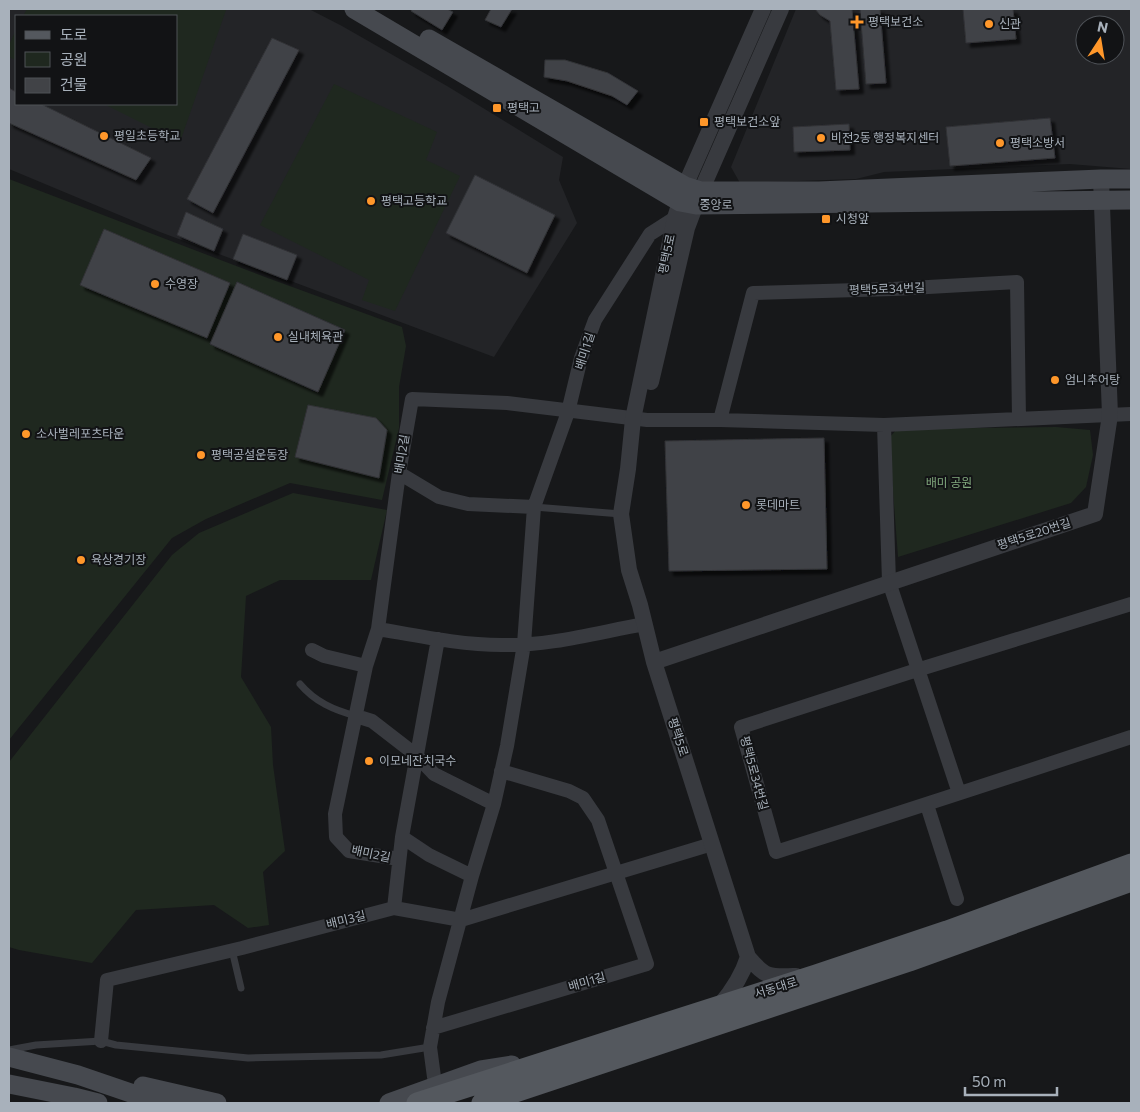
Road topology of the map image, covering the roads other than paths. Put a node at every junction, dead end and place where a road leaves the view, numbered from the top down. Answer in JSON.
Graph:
{"nodes":[{"id":1,"x":354,"y":9,"type":"edge"},
{"id":2,"x":376,"y":9,"type":"edge"},
{"id":3,"x":763,"y":9,"type":"edge"},
{"id":4,"x":782,"y":9,"type":"edge"},
{"id":5,"x":1101,"y":179,"type":"junction"},
{"id":6,"x":1131,"y":179,"type":"edge"},
{"id":7,"x":687,"y":200,"type":"junction"},
{"id":8,"x":1131,"y":200,"type":"edge"},
{"id":9,"x":1102,"y":201,"type":"junction"},
{"id":10,"x":568,"y":412,"type":"junction"},
{"id":11,"x":1131,"y":414,"type":"edge"},
{"id":12,"x":1110,"y":415,"type":"junction"},
{"id":13,"x":633,"y":419,"type":"junction"},
{"id":14,"x":1019,"y":419,"type":"junction"},
{"id":15,"x":720,"y":420,"type":"junction"},
{"id":16,"x":884,"y":425,"type":"junction"},
{"id":17,"x":399,"y":473,"type":"junction"},
{"id":18,"x":534,"y":507,"type":"junction"},
{"id":19,"x":621,"y":514,"type":"junction"},
{"id":20,"x":889,"y":582,"type":"junction"},
{"id":21,"x":1131,"y":604,"type":"edge"},
{"id":22,"x":645,"y":624,"type":"junction"},
{"id":23,"x":378,"y":629,"type":"junction"},
{"id":24,"x":438,"y":639,"type":"junction"},
{"id":25,"x":524,"y":644,"type":"junction"},
{"id":26,"x":312,"y":650,"type":"dead end"},
{"id":27,"x":654,"y":662,"type":"junction"},
{"id":28,"x":366,"y":666,"type":"junction"},
{"id":29,"x":917,"y":670,"type":"junction"},
{"id":30,"x":300,"y":684,"type":"dead end"},
{"id":31,"x":356,"y":716,"type":"junction"},
{"id":32,"x":1131,"y":737,"type":"edge"},
{"id":33,"x":416,"y":755,"type":"junction"},
{"id":34,"x":501,"y":771,"type":"junction"},
{"id":35,"x":959,"y":793,"type":"junction"},
{"id":36,"x":494,"y":804,"type":"junction"},
{"id":37,"x":927,"y":805,"type":"junction"},
{"id":38,"x":402,"y":837,"type":"junction"},
{"id":39,"x":712,"y":844,"type":"junction"},
{"id":40,"x":399,"y":860,"type":"junction"},
{"id":41,"x":1131,"y":864,"type":"edge"},
{"id":42,"x":615,"y":872,"type":"junction"},
{"id":43,"x":472,"y":876,"type":"junction"},
{"id":44,"x":1131,"y":881,"type":"edge"},
{"id":45,"x":957,"y":899,"type":"dead end"},
{"id":46,"x":394,"y":908,"type":"junction"},
{"id":47,"x":461,"y":920,"type":"junction"},
{"id":48,"x":232,"y":950,"type":"junction"},
{"id":49,"x":748,"y":957,"type":"junction"},
{"id":50,"x":816,"y":975,"type":"junction"},
{"id":51,"x":240,"y":988,"type":"dead end"},
{"id":52,"x":720,"y":1005,"type":"junction"},
{"id":53,"x":433,"y":1028,"type":"junction"},
{"id":54,"x":101,"y":1041,"type":"junction"},
{"id":55,"x":430,"y":1047,"type":"junction"},
{"id":56,"x":9,"y":1050,"type":"edge"},
{"id":57,"x":565,"y":1056,"type":"junction"},
{"id":58,"x":9,"y":1057,"type":"edge"},
{"id":59,"x":78,"y":1075,"type":"junction"},
{"id":60,"x":434,"y":1076,"type":"dead end"},
{"id":61,"x":9,"y":1084,"type":"edge"},
{"id":62,"x":40,"y":1103,"type":"edge"},
{"id":63,"x":98,"y":1103,"type":"edge"},
{"id":64,"x":160,"y":1103,"type":"edge"},
{"id":65,"x":217,"y":1103,"type":"edge"},
{"id":66,"x":389,"y":1103,"type":"edge"},
{"id":67,"x":417,"y":1103,"type":"edge"},
{"id":68,"x":482,"y":1103,"type":"edge"}],
"edges":[{"from":1,"to":7,"type":"main road"},
{"from":2,"to":7,"type":"main road","name":"중앙로"},
{"from":3,"to":7,"type":"street","name":"평택5로"},
{"from":4,"to":7,"type":"street"},
{"from":5,"to":6,"type":"main road","name":"중앙로"},
{"from":5,"to":7,"type":"main road","name":"중앙로"},
{"from":5,"to":9,"type":"street","name":"평택5로20번길"},
{"from":7,"to":9,"type":"main road","name":"중앙로"},
{"from":7,"to":10,"type":"street","name":"배미1길"},
{"from":7,"to":13,"type":"street","name":"평택5로"},
{"from":7,"to":13,"type":"street"},
{"from":8,"to":9,"type":"main road","name":"중앙로"},
{"from":9,"to":12,"type":"street","name":"평택5로20번길"},
{"from":10,"to":13,"type":"street"},
{"from":10,"to":17,"type":"street","name":"배미2길"},
{"from":10,"to":18,"type":"street","name":"배미1길"},
{"from":11,"to":12,"type":"street"},
{"from":12,"to":14,"type":"street"},
{"from":12,"to":20,"type":"street","name":"평택5로20번길"},
{"from":13,"to":15,"type":"street"},
{"from":13,"to":19,"type":"street","name":"평택5로"},
{"from":14,"to":15,"type":"street","name":"평택5로34번길"},
{"from":14,"to":16,"type":"street"},
{"from":15,"to":16,"type":"street"},
{"from":16,"to":20,"type":"street"},
{"from":17,"to":18,"type":"street"},
{"from":17,"to":23,"type":"street","name":"배미2길"},
{"from":18,"to":19,"type":"lane"},
{"from":18,"to":25,"type":"street","name":"배미1길"},
{"from":19,"to":22,"type":"street","name":"평택5로"},
{"from":20,"to":27,"type":"street","name":"평택5로20번길"},
{"from":20,"to":29,"type":"street"},
{"from":21,"to":29,"type":"street","name":"평택5로34번길"},
{"from":22,"to":25,"type":"street"},
{"from":22,"to":27,"type":"street","name":"평택5로"},
{"from":23,"to":24,"type":"street"},
{"from":23,"to":28,"type":"street","name":"배미2길"},
{"from":24,"to":25,"type":"street"},
{"from":24,"to":33,"type":"street","name":"배미2길"},
{"from":25,"to":34,"type":"street","name":"배미1길"},
{"from":26,"to":28,"type":"street"},
{"from":27,"to":39,"type":"street","name":"평택5로"},
{"from":28,"to":31,"type":"street","name":"배미2길"},
{"from":29,"to":35,"type":"street"},
{"from":29,"to":37,"type":"street","name":"평택5로34번길"},
{"from":30,"to":31,"type":"lane"},
{"from":31,"to":33,"type":"street"},
{"from":31,"to":40,"type":"street","name":"배미2길"},
{"from":32,"to":35,"type":"street","name":"평택5로34번길"},
{"from":33,"to":36,"type":"street"},
{"from":33,"to":38,"type":"street","name":"배미2길"},
{"from":34,"to":36,"type":"street","name":"배미1길"},
{"from":34,"to":42,"type":"street","name":"배미1길"},
{"from":35,"to":37,"type":"street","name":"평택5로34번길"},
{"from":36,"to":43,"type":"street","name":"배미1길"},
{"from":37,"to":45,"type":"street"},
{"from":38,"to":40,"type":"street","name":"배미2길"},
{"from":38,"to":43,"type":"street"},
{"from":39,"to":42,"type":"street"},
{"from":39,"to":49,"type":"street","name":"평택5로"},
{"from":40,"to":46,"type":"street"},
{"from":41,"to":50,"type":"main road","name":"서동대로"},
{"from":42,"to":47,"type":"street"},
{"from":42,"to":53,"type":"street","name":"배미1길"},
{"from":43,"to":47,"type":"street","name":"배미1길"},
{"from":44,"to":68,"type":"main road","name":"서동대로"},
{"from":46,"to":47,"type":"street","name":"배미3길"},
{"from":46,"to":48,"type":"street","name":"배미3길"},
{"from":47,"to":53,"type":"street","name":"배미1길"},
{"from":48,"to":51,"type":"lane"},
{"from":48,"to":54,"type":"street","name":"배미3길"},
{"from":49,"to":50,"type":"street"},
{"from":49,"to":52,"type":"street"},
{"from":50,"to":52,"type":"main road","name":"서동대로"},
{"from":52,"to":57,"type":"main road","name":"서동대로"},
{"from":53,"to":55,"type":"street","name":"배미1길"},
{"from":54,"to":55,"type":"lane"},
{"from":54,"to":56,"type":"lane"},
{"from":55,"to":60,"type":"street","name":"배미1길"},
{"from":57,"to":66,"type":"main road"},
{"from":57,"to":67,"type":"main road","name":"서동대로"},
{"from":58,"to":59,"type":"main road"},
{"from":59,"to":64,"type":"main road"},
{"from":59,"to":65,"type":"main road"},
{"from":61,"to":62,"type":"main road"},
{"from":61,"to":63,"type":"main road"}]}
